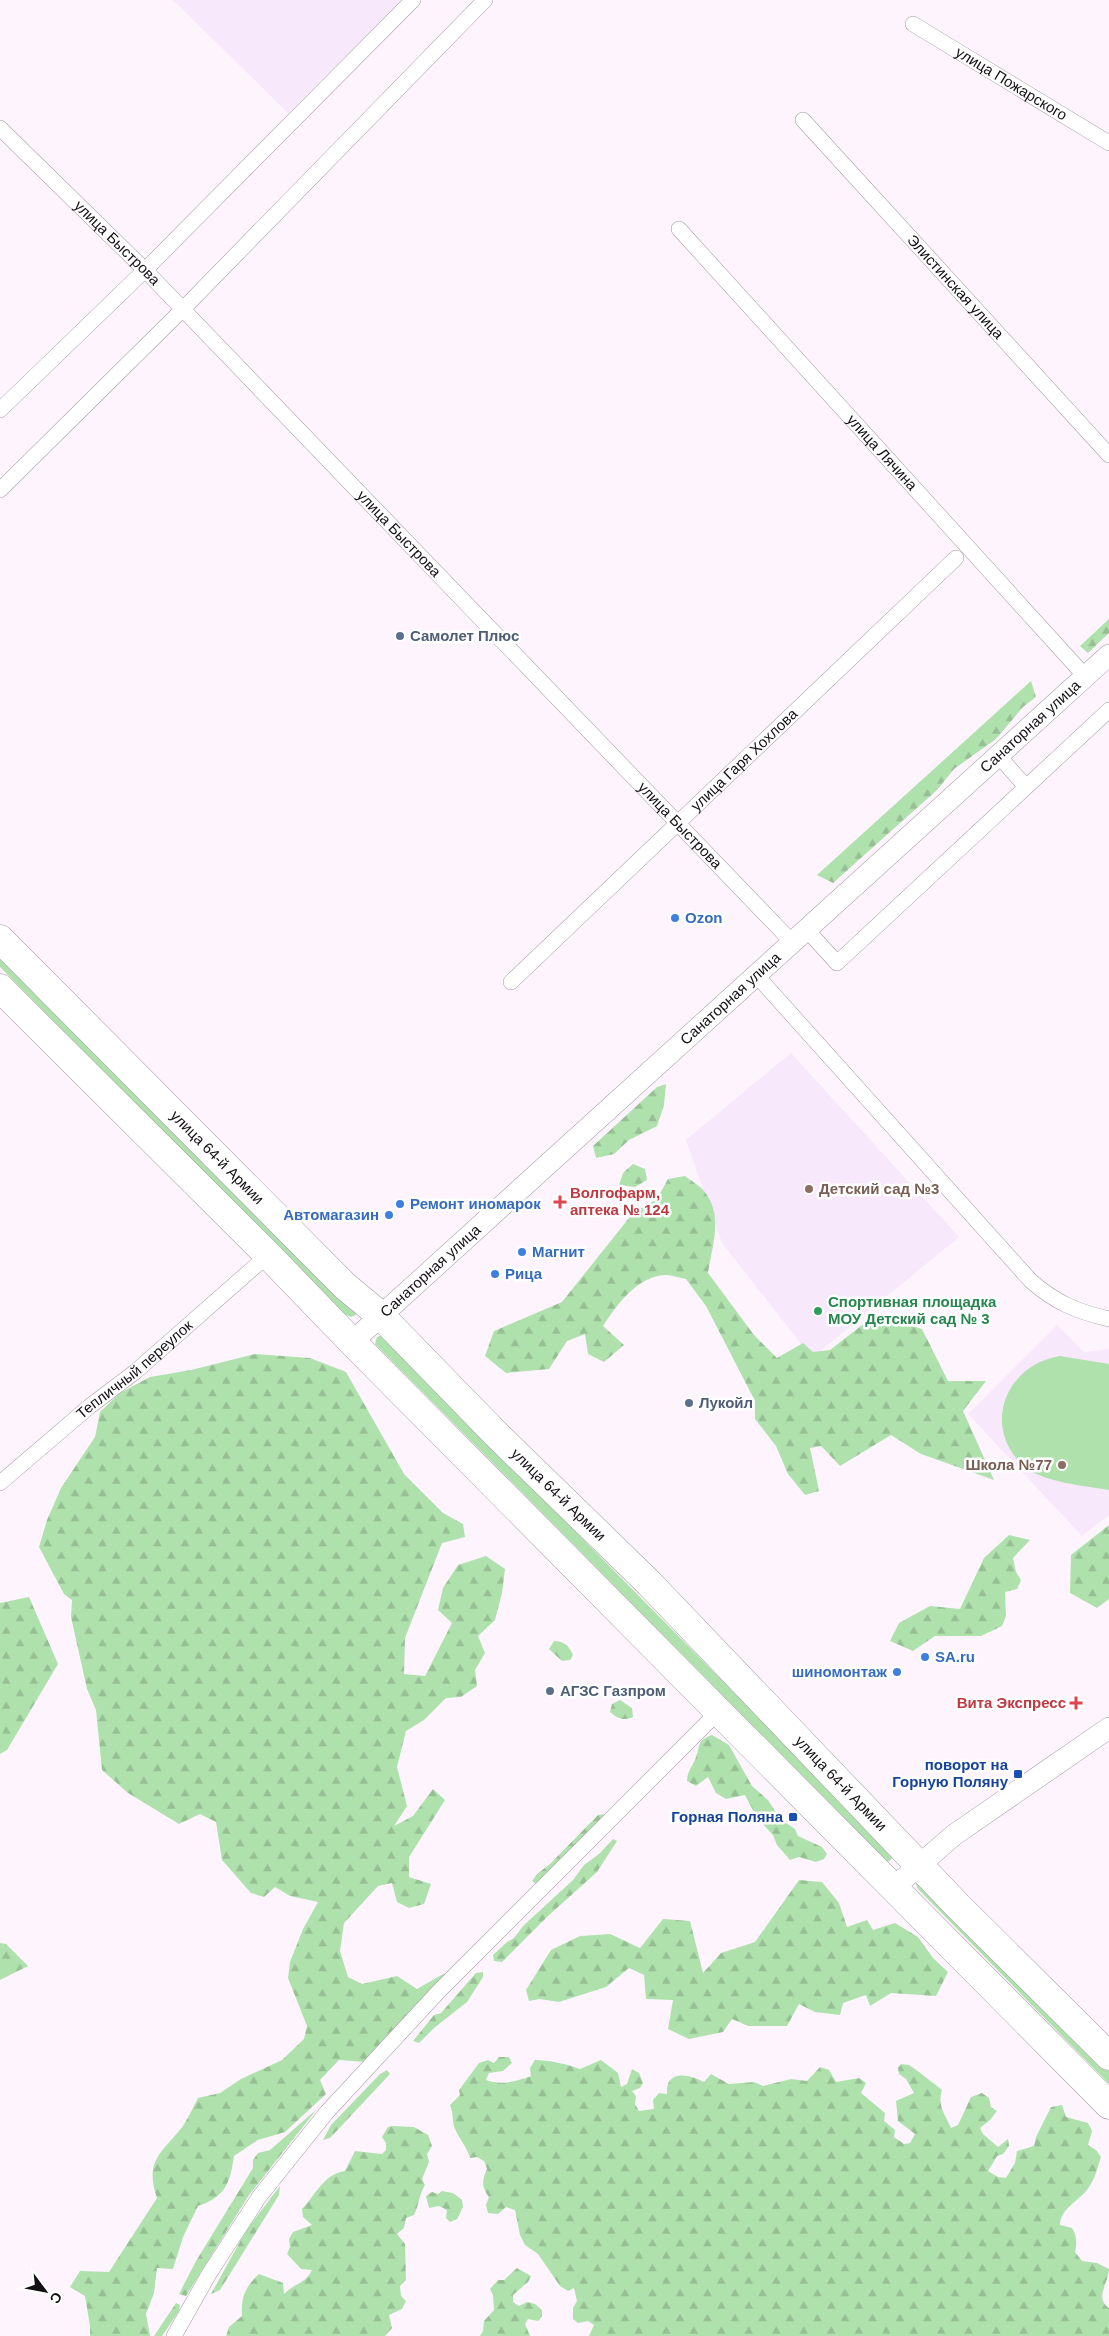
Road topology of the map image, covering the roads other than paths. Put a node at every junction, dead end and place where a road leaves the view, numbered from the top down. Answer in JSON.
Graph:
{"nodes":[{"id":1,"x":414,"y":0,"type":"edge"},
{"id":2,"x":485,"y":0,"type":"edge"},
{"id":3,"x":913,"y":24,"type":"dead end"},
{"id":4,"x":803,"y":120,"type":"dead end"},
{"id":5,"x":0,"y":128,"type":"edge"},
{"id":6,"x":1109,"y":143,"type":"edge"},
{"id":7,"x":679,"y":229,"type":"dead end"},
{"id":8,"x":145,"y":270,"type":"junction"},
{"id":9,"x":182,"y":310,"type":"junction"},
{"id":10,"x":0,"y":410,"type":"edge"},
{"id":11,"x":1109,"y":454,"type":"edge"},
{"id":12,"x":0,"y":490,"type":"edge"},
{"id":13,"x":956,"y":558,"type":"dead end"},
{"id":14,"x":1109,"y":655,"type":"edge"},
{"id":15,"x":1085,"y":676,"type":"junction"},
{"id":16,"x":1109,"y":710,"type":"edge"},
{"id":17,"x":998,"y":755,"type":"junction"},
{"id":18,"x":1026,"y":787,"type":"junction"},
{"id":19,"x":677,"y":823,"type":"junction"},
{"id":20,"x":800,"y":936,"type":"junction"},
{"id":21,"x":0,"y":939,"type":"edge"},
{"id":22,"x":757,"y":976,"type":"junction"},
{"id":23,"x":510,"y":982,"type":"dead end"},
{"id":24,"x":0,"y":988,"type":"edge"},
{"id":25,"x":268,"y":1255,"type":"junction"},
{"id":26,"x":380,"y":1315,"type":"junction"},
{"id":27,"x":1109,"y":1319,"type":"edge"},
{"id":28,"x":352,"y":1342,"type":"junction"},
{"id":29,"x":0,"y":1483,"type":"edge"},
{"id":30,"x":718,"y":1712,"type":"junction"},
{"id":31,"x":1109,"y":1728,"type":"edge"},
{"id":32,"x":919,"y":1863,"type":"junction"},
{"id":33,"x":893,"y":1888,"type":"junction"},
{"id":34,"x":1109,"y":2056,"type":"edge"},
{"id":35,"x":1109,"y":2105,"type":"edge"},
{"id":36,"x":174,"y":2336,"type":"edge"}],
"edges":[{"from":1,"to":8,"type":"street"},
{"from":2,"to":9,"type":"street"},
{"from":3,"to":6,"type":"street","name":"улица Пожарского"},
{"from":4,"to":11,"type":"street","name":"Элистинская улица"},
{"from":5,"to":8,"type":"street","name":"улица Быстрова"},
{"from":7,"to":15,"type":"street","name":"улица Лячина"},
{"from":8,"to":9,"type":"street","name":"улица Быстрова"},
{"from":8,"to":10,"type":"street"},
{"from":9,"to":12,"type":"street"},
{"from":9,"to":19,"type":"street","name":"улица Быстрова"},
{"from":13,"to":19,"type":"street","name":"улица Гаря Хохлова"},
{"from":14,"to":15,"type":"street","name":"Санаторная улица"},
{"from":15,"to":17,"type":"street","name":"Санаторная улица"},
{"from":16,"to":18,"type":"street"},
{"from":17,"to":18,"type":"street"},
{"from":17,"to":20,"type":"street","name":"Санаторная улица"},
{"from":18,"to":20,"type":"street","name":"улица Быстрова"},
{"from":19,"to":20,"type":"street","name":"улица Быстрова"},
{"from":19,"to":23,"type":"street","name":"улица Гаря Хохлова"},
{"from":20,"to":22,"type":"street","name":"Санаторная улица"},
{"from":21,"to":26,"type":"highway","name":"улица 64-й Армии"},
{"from":22,"to":26,"type":"street","name":"Санаторная улица"},
{"from":22,"to":27,"type":"street"},
{"from":24,"to":25,"type":"highway"},
{"from":25,"to":28,"type":"highway"},
{"from":25,"to":29,"type":"street","name":"Тепличный переулок"},
{"from":26,"to":28,"type":"street","name":"Санаторная улица"},
{"from":26,"to":32,"type":"highway","name":"улица 64-й Армии"},
{"from":28,"to":30,"type":"highway"},
{"from":30,"to":33,"type":"highway"},
{"from":30,"to":36,"type":"street"},
{"from":31,"to":32,"type":"street"},
{"from":32,"to":33,"type":"street"},
{"from":32,"to":34,"type":"highway","name":"улица 64-й Армии"},
{"from":33,"to":35,"type":"highway"}]}
